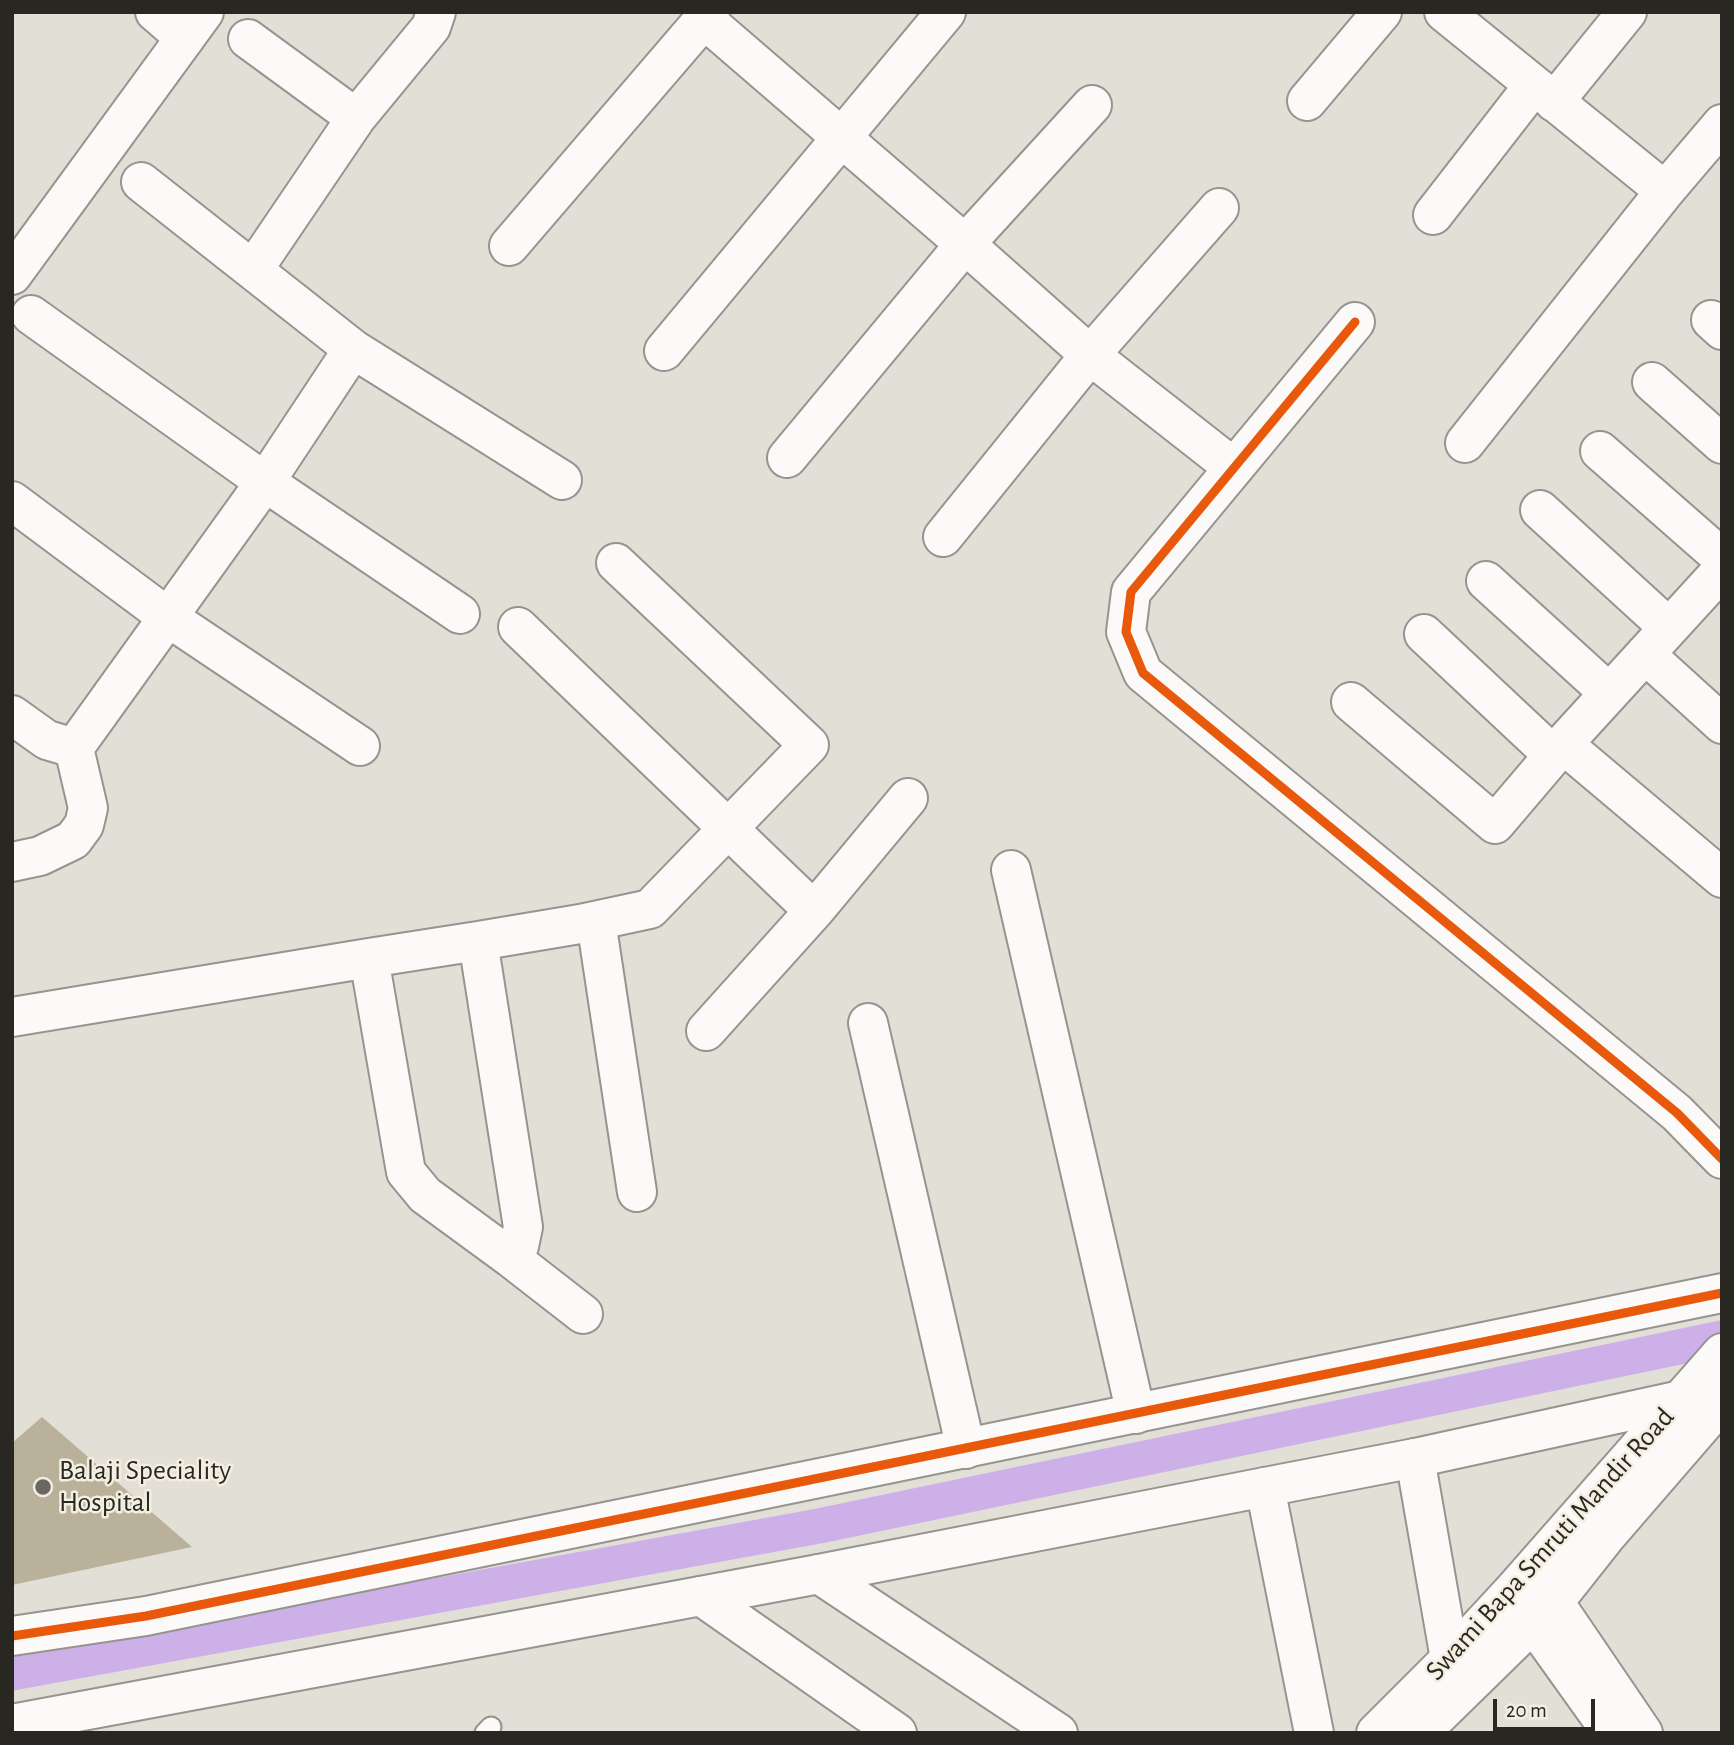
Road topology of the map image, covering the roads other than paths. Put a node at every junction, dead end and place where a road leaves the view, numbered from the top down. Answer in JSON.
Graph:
{"nodes":[{"id":1,"x":155,"y":12,"type":"edge"},
{"id":2,"x":436,"y":12,"type":"edge"},
{"id":3,"x":946,"y":12,"type":"edge"},
{"id":4,"x":1382,"y":12,"type":"edge"},
{"id":5,"x":1444,"y":12,"type":"edge"},
{"id":6,"x":1627,"y":12,"type":"edge"},
{"id":7,"x":707,"y":16,"type":"edge"},
{"id":8,"x":195,"y":25,"type":"edge"},
{"id":9,"x":248,"y":39,"type":"dead end"},
{"id":10,"x":1544,"y":94,"type":"junction"},
{"id":11,"x":1307,"y":101,"type":"dead end"},
{"id":12,"x":1092,"y":105,"type":"dead end"},
{"id":13,"x":356,"y":118,"type":"junction"},
{"id":14,"x":1722,"y":124,"type":"edge"},
{"id":15,"x":842,"y":138,"type":"junction"},
{"id":16,"x":141,"y":182,"type":"dead end"},
{"id":17,"x":1665,"y":191,"type":"junction"},
{"id":18,"x":1219,"y":208,"type":"dead end"},
{"id":19,"x":1433,"y":215,"type":"dead end"},
{"id":20,"x":965,"y":244,"type":"junction"},
{"id":21,"x":509,"y":246,"type":"dead end"},
{"id":22,"x":253,"y":271,"type":"junction"},
{"id":23,"x":12,"y":275,"type":"edge"},
{"id":24,"x":31,"y":315,"type":"dead end"},
{"id":25,"x":1355,"y":322,"type":"dead end"},
{"id":26,"x":353,"y":349,"type":"junction"},
{"id":27,"x":664,"y":351,"type":"dead end"},
{"id":28,"x":1090,"y":355,"type":"junction"},
{"id":29,"x":1652,"y":382,"type":"dead end"},
{"id":30,"x":1465,"y":443,"type":"dead end"},
{"id":31,"x":1722,"y":444,"type":"edge"},
{"id":32,"x":1600,"y":451,"type":"dead end"},
{"id":33,"x":787,"y":458,"type":"dead end"},
{"id":34,"x":1234,"y":468,"type":"junction"},
{"id":35,"x":562,"y":480,"type":"dead end"},
{"id":36,"x":265,"y":482,"type":"junction"},
{"id":37,"x":12,"y":501,"type":"edge"},
{"id":38,"x":1539,"y":510,"type":"dead end"},
{"id":39,"x":943,"y":537,"type":"dead end"},
{"id":40,"x":616,"y":563,"type":"dead end"},
{"id":41,"x":1721,"y":569,"type":"edge"},
{"id":42,"x":1486,"y":581,"type":"dead end"},
{"id":43,"x":460,"y":614,"type":"dead end"},
{"id":44,"x":169,"y":618,"type":"junction"},
{"id":45,"x":518,"y":627,"type":"dead end"},
{"id":46,"x":1424,"y":634,"type":"dead end"},
{"id":47,"x":1657,"y":641,"type":"junction"},
{"id":48,"x":1609,"y":693,"type":"junction"},
{"id":49,"x":1351,"y":702,"type":"dead end"},
{"id":50,"x":12,"y":715,"type":"edge"},
{"id":51,"x":1722,"y":724,"type":"edge"},
{"id":52,"x":360,"y":746,"type":"dead end"},
{"id":53,"x":74,"y":748,"type":"junction"},
{"id":54,"x":1558,"y":750,"type":"junction"},
{"id":55,"x":908,"y":798,"type":"dead end"},
{"id":56,"x":727,"y":829,"type":"junction"},
{"id":57,"x":12,"y":862,"type":"edge"},
{"id":58,"x":1011,"y":870,"type":"dead end"},
{"id":59,"x":1722,"y":878,"type":"edge"},
{"id":60,"x":814,"y":911,"type":"junction"},
{"id":61,"x":596,"y":920,"type":"junction"},
{"id":62,"x":478,"y":941,"type":"junction"},
{"id":63,"x":369,"y":958,"type":"junction"},
{"id":64,"x":12,"y":1017,"type":"edge"},
{"id":65,"x":868,"y":1023,"type":"dead end"},
{"id":66,"x":706,"y":1031,"type":"dead end"},
{"id":67,"x":1722,"y":1159,"type":"edge"},
{"id":68,"x":637,"y":1192,"type":"dead end"},
{"id":69,"x":511,"y":1258,"type":"junction"},
{"id":70,"x":1722,"y":1293,"type":"edge"},
{"id":71,"x":583,"y":1314,"type":"dead end"},
{"id":72,"x":1722,"y":1353,"type":"edge"},
{"id":73,"x":1722,"y":1391,"type":"edge"},
{"id":74,"x":1681,"y":1399,"type":"junction"},
{"id":75,"x":1722,"y":1402,"type":"edge"},
{"id":76,"x":1136,"y":1414,"type":"junction"},
{"id":77,"x":966,"y":1449,"type":"junction"},
{"id":78,"x":1415,"y":1458,"type":"junction"},
{"id":79,"x":1265,"y":1488,"type":"junction"},
{"id":80,"x":819,"y":1574,"type":"junction"},
{"id":81,"x":701,"y":1596,"type":"junction"},
{"id":82,"x":1532,"y":1597,"type":"junction"},
{"id":83,"x":12,"y":1636,"type":"edge"},
{"id":84,"x":1450,"y":1659,"type":"junction"},
{"id":85,"x":12,"y":1724,"type":"edge"},
{"id":86,"x":897,"y":1733,"type":"edge"},
{"id":87,"x":1058,"y":1733,"type":"edge"},
{"id":88,"x":1314,"y":1733,"type":"edge"},
{"id":89,"x":1376,"y":1733,"type":"edge"},
{"id":90,"x":1420,"y":1733,"type":"edge"},
{"id":91,"x":1612,"y":1733,"type":"edge"},
{"id":92,"x":1643,"y":1733,"type":"edge"}],
"edges":[{"from":1,"to":8,"type":"street"},
{"from":2,"to":13,"type":"street"},
{"from":3,"to":15,"type":"street"},
{"from":4,"to":11,"type":"street"},
{"from":5,"to":10,"type":"street"},
{"from":6,"to":10,"type":"street"},
{"from":7,"to":15,"type":"street"},
{"from":7,"to":21,"type":"street"},
{"from":8,"to":23,"type":"street"},
{"from":9,"to":13,"type":"street"},
{"from":10,"to":17,"type":"street"},
{"from":10,"to":19,"type":"street"},
{"from":12,"to":20,"type":"street"},
{"from":13,"to":22,"type":"street"},
{"from":14,"to":17,"type":"street"},
{"from":15,"to":20,"type":"street"},
{"from":15,"to":27,"type":"street"},
{"from":16,"to":22,"type":"street"},
{"from":17,"to":30,"type":"street"},
{"from":18,"to":28,"type":"street"},
{"from":20,"to":28,"type":"street"},
{"from":20,"to":33,"type":"street"},
{"from":22,"to":26,"type":"street"},
{"from":24,"to":36,"type":"street"},
{"from":25,"to":34,"type":"street"},
{"from":26,"to":35,"type":"street"},
{"from":26,"to":36,"type":"street"},
{"from":28,"to":34,"type":"street"},
{"from":28,"to":39,"type":"street"},
{"from":29,"to":31,"type":"street"},
{"from":32,"to":41,"type":"street"},
{"from":34,"to":67,"type":"street"},
{"from":36,"to":43,"type":"street"},
{"from":36,"to":44,"type":"street"},
{"from":37,"to":44,"type":"street"},
{"from":38,"to":47,"type":"street"},
{"from":40,"to":56,"type":"street"},
{"from":41,"to":47,"type":"street"},
{"from":42,"to":48,"type":"street"},
{"from":44,"to":52,"type":"street"},
{"from":44,"to":53,"type":"street"},
{"from":45,"to":56,"type":"street"},
{"from":46,"to":54,"type":"street"},
{"from":47,"to":48,"type":"street"},
{"from":47,"to":51,"type":"street"},
{"from":48,"to":54,"type":"street"},
{"from":49,"to":54,"type":"street"},
{"from":50,"to":53,"type":"street"},
{"from":53,"to":57,"type":"street"},
{"from":54,"to":59,"type":"street"},
{"from":55,"to":60,"type":"street"},
{"from":56,"to":60,"type":"street"},
{"from":56,"to":61,"type":"street"},
{"from":58,"to":76,"type":"street"},
{"from":60,"to":66,"type":"street"},
{"from":61,"to":62,"type":"street"},
{"from":61,"to":68,"type":"street"},
{"from":62,"to":63,"type":"street"},
{"from":62,"to":69,"type":"street"},
{"from":63,"to":64,"type":"street"},
{"from":63,"to":69,"type":"street"},
{"from":65,"to":77,"type":"street"},
{"from":69,"to":71,"type":"street"},
{"from":70,"to":76,"type":"street"},
{"from":72,"to":74,"type":"street","name":"Swami Bapa Smruti Mandir Road"},
{"from":73,"to":74,"type":"street"},
{"from":74,"to":78,"type":"street"},
{"from":74,"to":82,"type":"street","name":"Swami Bapa Smruti Mandir Road"},
{"from":75,"to":82,"type":"street"},
{"from":76,"to":77,"type":"street"},
{"from":77,"to":83,"type":"street"},
{"from":78,"to":79,"type":"street"},
{"from":78,"to":84,"type":"street"},
{"from":79,"to":80,"type":"street"},
{"from":79,"to":88,"type":"street"},
{"from":80,"to":81,"type":"street"},
{"from":80,"to":87,"type":"street"},
{"from":81,"to":85,"type":"street"},
{"from":81,"to":86,"type":"street"},
{"from":82,"to":84,"type":"street","name":"Swami Bapa Smruti Mandir Road"},
{"from":82,"to":90,"type":"street"},
{"from":82,"to":91,"type":"street"},
{"from":82,"to":92,"type":"street"},
{"from":84,"to":89,"type":"street","name":"Swami Bapa Smruti Mandir Road"}]}
